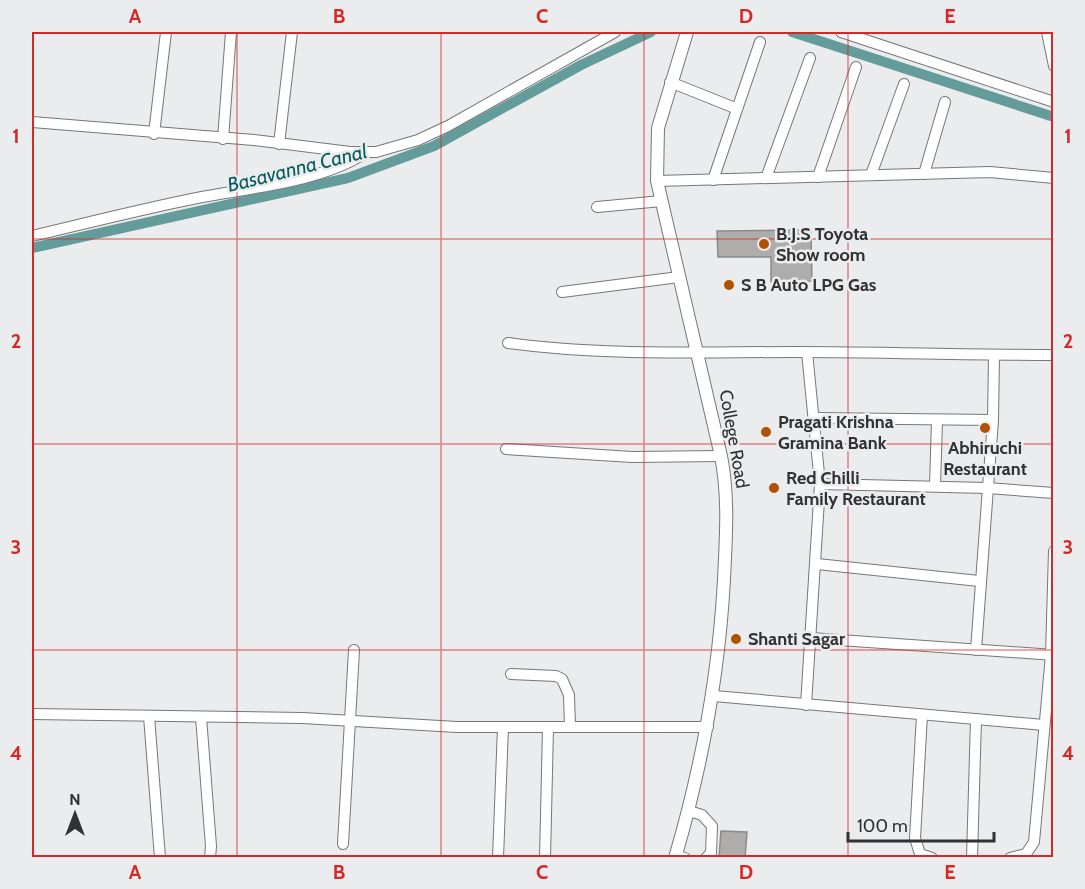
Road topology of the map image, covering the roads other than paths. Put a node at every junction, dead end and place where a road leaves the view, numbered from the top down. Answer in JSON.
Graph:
{"nodes":[{"id":1,"x":166,"y":32,"type":"edge"},
{"id":2,"x":231,"y":32,"type":"edge"},
{"id":3,"x":292,"y":32,"type":"edge"},
{"id":4,"x":615,"y":32,"type":"edge"},
{"id":5,"x":841,"y":32,"type":"edge"},
{"id":6,"x":1047,"y":32,"type":"edge"},
{"id":7,"x":687,"y":33,"type":"edge"},
{"id":8,"x":760,"y":42,"type":"dead end"},
{"id":9,"x":810,"y":58,"type":"dead end"},
{"id":10,"x":1053,"y":66,"type":"edge"},
{"id":11,"x":856,"y":67,"type":"dead end"},
{"id":12,"x":670,"y":82,"type":"junction"},
{"id":13,"x":904,"y":84,"type":"dead end"},
{"id":14,"x":945,"y":102,"type":"dead end"},
{"id":15,"x":1053,"y":102,"type":"edge"},
{"id":16,"x":735,"y":108,"type":"junction"},
{"id":17,"x":32,"y":122,"type":"edge"},
{"id":18,"x":154,"y":134,"type":"junction"},
{"id":19,"x":223,"y":139,"type":"junction"},
{"id":20,"x":279,"y":144,"type":"junction"},
{"id":21,"x":365,"y":153,"type":"junction"},
{"id":22,"x":924,"y":174,"type":"junction"},
{"id":23,"x":871,"y":175,"type":"junction"},
{"id":24,"x":818,"y":177,"type":"junction"},
{"id":25,"x":766,"y":178,"type":"junction"},
{"id":26,"x":1053,"y":178,"type":"edge"},
{"id":27,"x":713,"y":180,"type":"junction"},
{"id":28,"x":657,"y":181,"type":"junction"},
{"id":29,"x":662,"y":201,"type":"junction"},
{"id":30,"x":597,"y":207,"type":"dead end"},
{"id":31,"x":32,"y":236,"type":"edge"},
{"id":32,"x":680,"y":277,"type":"junction"},
{"id":33,"x":562,"y":292,"type":"dead end"},
{"id":34,"x":508,"y":343,"type":"dead end"},
{"id":35,"x":807,"y":352,"type":"junction"},
{"id":36,"x":699,"y":354,"type":"junction"},
{"id":37,"x":994,"y":355,"type":"junction"},
{"id":38,"x":1053,"y":355,"type":"edge"},
{"id":39,"x":813,"y":418,"type":"junction"},
{"id":40,"x":937,"y":420,"type":"junction"},
{"id":41,"x":993,"y":420,"type":"junction"},
{"id":42,"x":506,"y":449,"type":"dead end"},
{"id":43,"x":721,"y":456,"type":"junction"},
{"id":44,"x":820,"y":484,"type":"junction"},
{"id":45,"x":935,"y":486,"type":"junction"},
{"id":46,"x":987,"y":488,"type":"junction"},
{"id":47,"x":1053,"y":493,"type":"edge"},
{"id":48,"x":1053,"y":551,"type":"edge"},
{"id":49,"x":817,"y":564,"type":"junction"},
{"id":50,"x":979,"y":580,"type":"junction"},
{"id":51,"x":1053,"y":588,"type":"edge"},
{"id":52,"x":811,"y":638,"type":"junction"},
{"id":53,"x":354,"y":650,"type":"dead end"},
{"id":54,"x":976,"y":650,"type":"junction"},
{"id":55,"x":1052,"y":655,"type":"edge"},
{"id":56,"x":511,"y":674,"type":"dead end"},
{"id":57,"x":714,"y":696,"type":"junction"},
{"id":58,"x":806,"y":705,"type":"junction"},
{"id":59,"x":32,"y":714,"type":"edge"},
{"id":60,"x":922,"y":715,"type":"junction"},
{"id":61,"x":149,"y":716,"type":"junction"},
{"id":62,"x":201,"y":717,"type":"junction"},
{"id":63,"x":1048,"y":718,"type":"edge"},
{"id":64,"x":350,"y":719,"type":"junction"},
{"id":65,"x":976,"y":719,"type":"junction"},
{"id":66,"x":503,"y":727,"type":"junction"},
{"id":67,"x":570,"y":727,"type":"junction"},
{"id":68,"x":708,"y":727,"type":"junction"},
{"id":69,"x":548,"y":728,"type":"junction"},
{"id":70,"x":689,"y":811,"type":"junction"},
{"id":71,"x":343,"y":844,"type":"dead end"},
{"id":72,"x":679,"y":857,"type":"edge"},
{"id":73,"x":160,"y":858,"type":"edge"},
{"id":74,"x":210,"y":858,"type":"edge"},
{"id":75,"x":498,"y":858,"type":"edge"},
{"id":76,"x":545,"y":858,"type":"edge"},
{"id":77,"x":706,"y":858,"type":"edge"},
{"id":78,"x":932,"y":858,"type":"edge"},
{"id":79,"x":972,"y":858,"type":"edge"},
{"id":80,"x":1010,"y":858,"type":"edge"}],
"edges":[{"from":1,"to":18,"type":"street"},
{"from":2,"to":19,"type":"street"},
{"from":3,"to":20,"type":"street"},
{"from":4,"to":21,"type":"street"},
{"from":5,"to":15,"type":"street"},
{"from":6,"to":10,"type":"street"},
{"from":7,"to":12,"type":"main road","name":"College Road"},
{"from":8,"to":16,"type":"street"},
{"from":9,"to":25,"type":"street"},
{"from":11,"to":24,"type":"street"},
{"from":12,"to":16,"type":"street"},
{"from":12,"to":28,"type":"main road","name":"College Road"},
{"from":13,"to":23,"type":"street"},
{"from":14,"to":22,"type":"street"},
{"from":16,"to":27,"type":"street"},
{"from":17,"to":18,"type":"street"},
{"from":18,"to":19,"type":"street"},
{"from":19,"to":20,"type":"street"},
{"from":20,"to":21,"type":"street"},
{"from":21,"to":31,"type":"street"},
{"from":22,"to":23,"type":"street"},
{"from":22,"to":26,"type":"street"},
{"from":23,"to":24,"type":"street"},
{"from":24,"to":25,"type":"street"},
{"from":25,"to":27,"type":"street"},
{"from":27,"to":28,"type":"street"},
{"from":28,"to":29,"type":"main road","name":"College Road"},
{"from":29,"to":30,"type":"street"},
{"from":29,"to":32,"type":"main road","name":"College Road"},
{"from":32,"to":33,"type":"street"},
{"from":32,"to":36,"type":"main road","name":"College Road"},
{"from":34,"to":36,"type":"street"},
{"from":35,"to":36,"type":"street"},
{"from":35,"to":37,"type":"street"},
{"from":35,"to":39,"type":"street"},
{"from":36,"to":43,"type":"main road","name":"College Road"},
{"from":37,"to":38,"type":"street"},
{"from":37,"to":41,"type":"street"},
{"from":39,"to":40,"type":"street"},
{"from":39,"to":44,"type":"street"},
{"from":40,"to":41,"type":"street"},
{"from":40,"to":45,"type":"street"},
{"from":41,"to":46,"type":"street"},
{"from":42,"to":43,"type":"street"},
{"from":43,"to":57,"type":"main road","name":"College Road"},
{"from":44,"to":45,"type":"street"},
{"from":44,"to":49,"type":"street"},
{"from":45,"to":46,"type":"street"},
{"from":46,"to":47,"type":"street"},
{"from":46,"to":50,"type":"street"},
{"from":48,"to":51,"type":"street"},
{"from":49,"to":50,"type":"street"},
{"from":49,"to":52,"type":"street"},
{"from":50,"to":54,"type":"street"},
{"from":51,"to":55,"type":"street"},
{"from":52,"to":54,"type":"street"},
{"from":52,"to":58,"type":"street"},
{"from":53,"to":64,"type":"street"},
{"from":54,"to":55,"type":"street"},
{"from":55,"to":63,"type":"street"},
{"from":56,"to":67,"type":"street"},
{"from":57,"to":58,"type":"street"},
{"from":57,"to":68,"type":"main road","name":"College Road"},
{"from":58,"to":60,"type":"street"},
{"from":59,"to":61,"type":"street"},
{"from":60,"to":65,"type":"street"},
{"from":60,"to":78,"type":"street"},
{"from":61,"to":62,"type":"street"},
{"from":61,"to":73,"type":"street"},
{"from":62,"to":64,"type":"street"},
{"from":62,"to":74,"type":"street"},
{"from":63,"to":65,"type":"street"},
{"from":63,"to":80,"type":"street"},
{"from":64,"to":66,"type":"street"},
{"from":64,"to":71,"type":"street"},
{"from":65,"to":79,"type":"street"},
{"from":66,"to":69,"type":"street"},
{"from":66,"to":75,"type":"street"},
{"from":67,"to":68,"type":"street"},
{"from":67,"to":69,"type":"street"},
{"from":68,"to":70,"type":"main road","name":"College Road"},
{"from":69,"to":76,"type":"street"},
{"from":70,"to":72,"type":"main road","name":"College Road"},
{"from":70,"to":77,"type":"street"}]}
